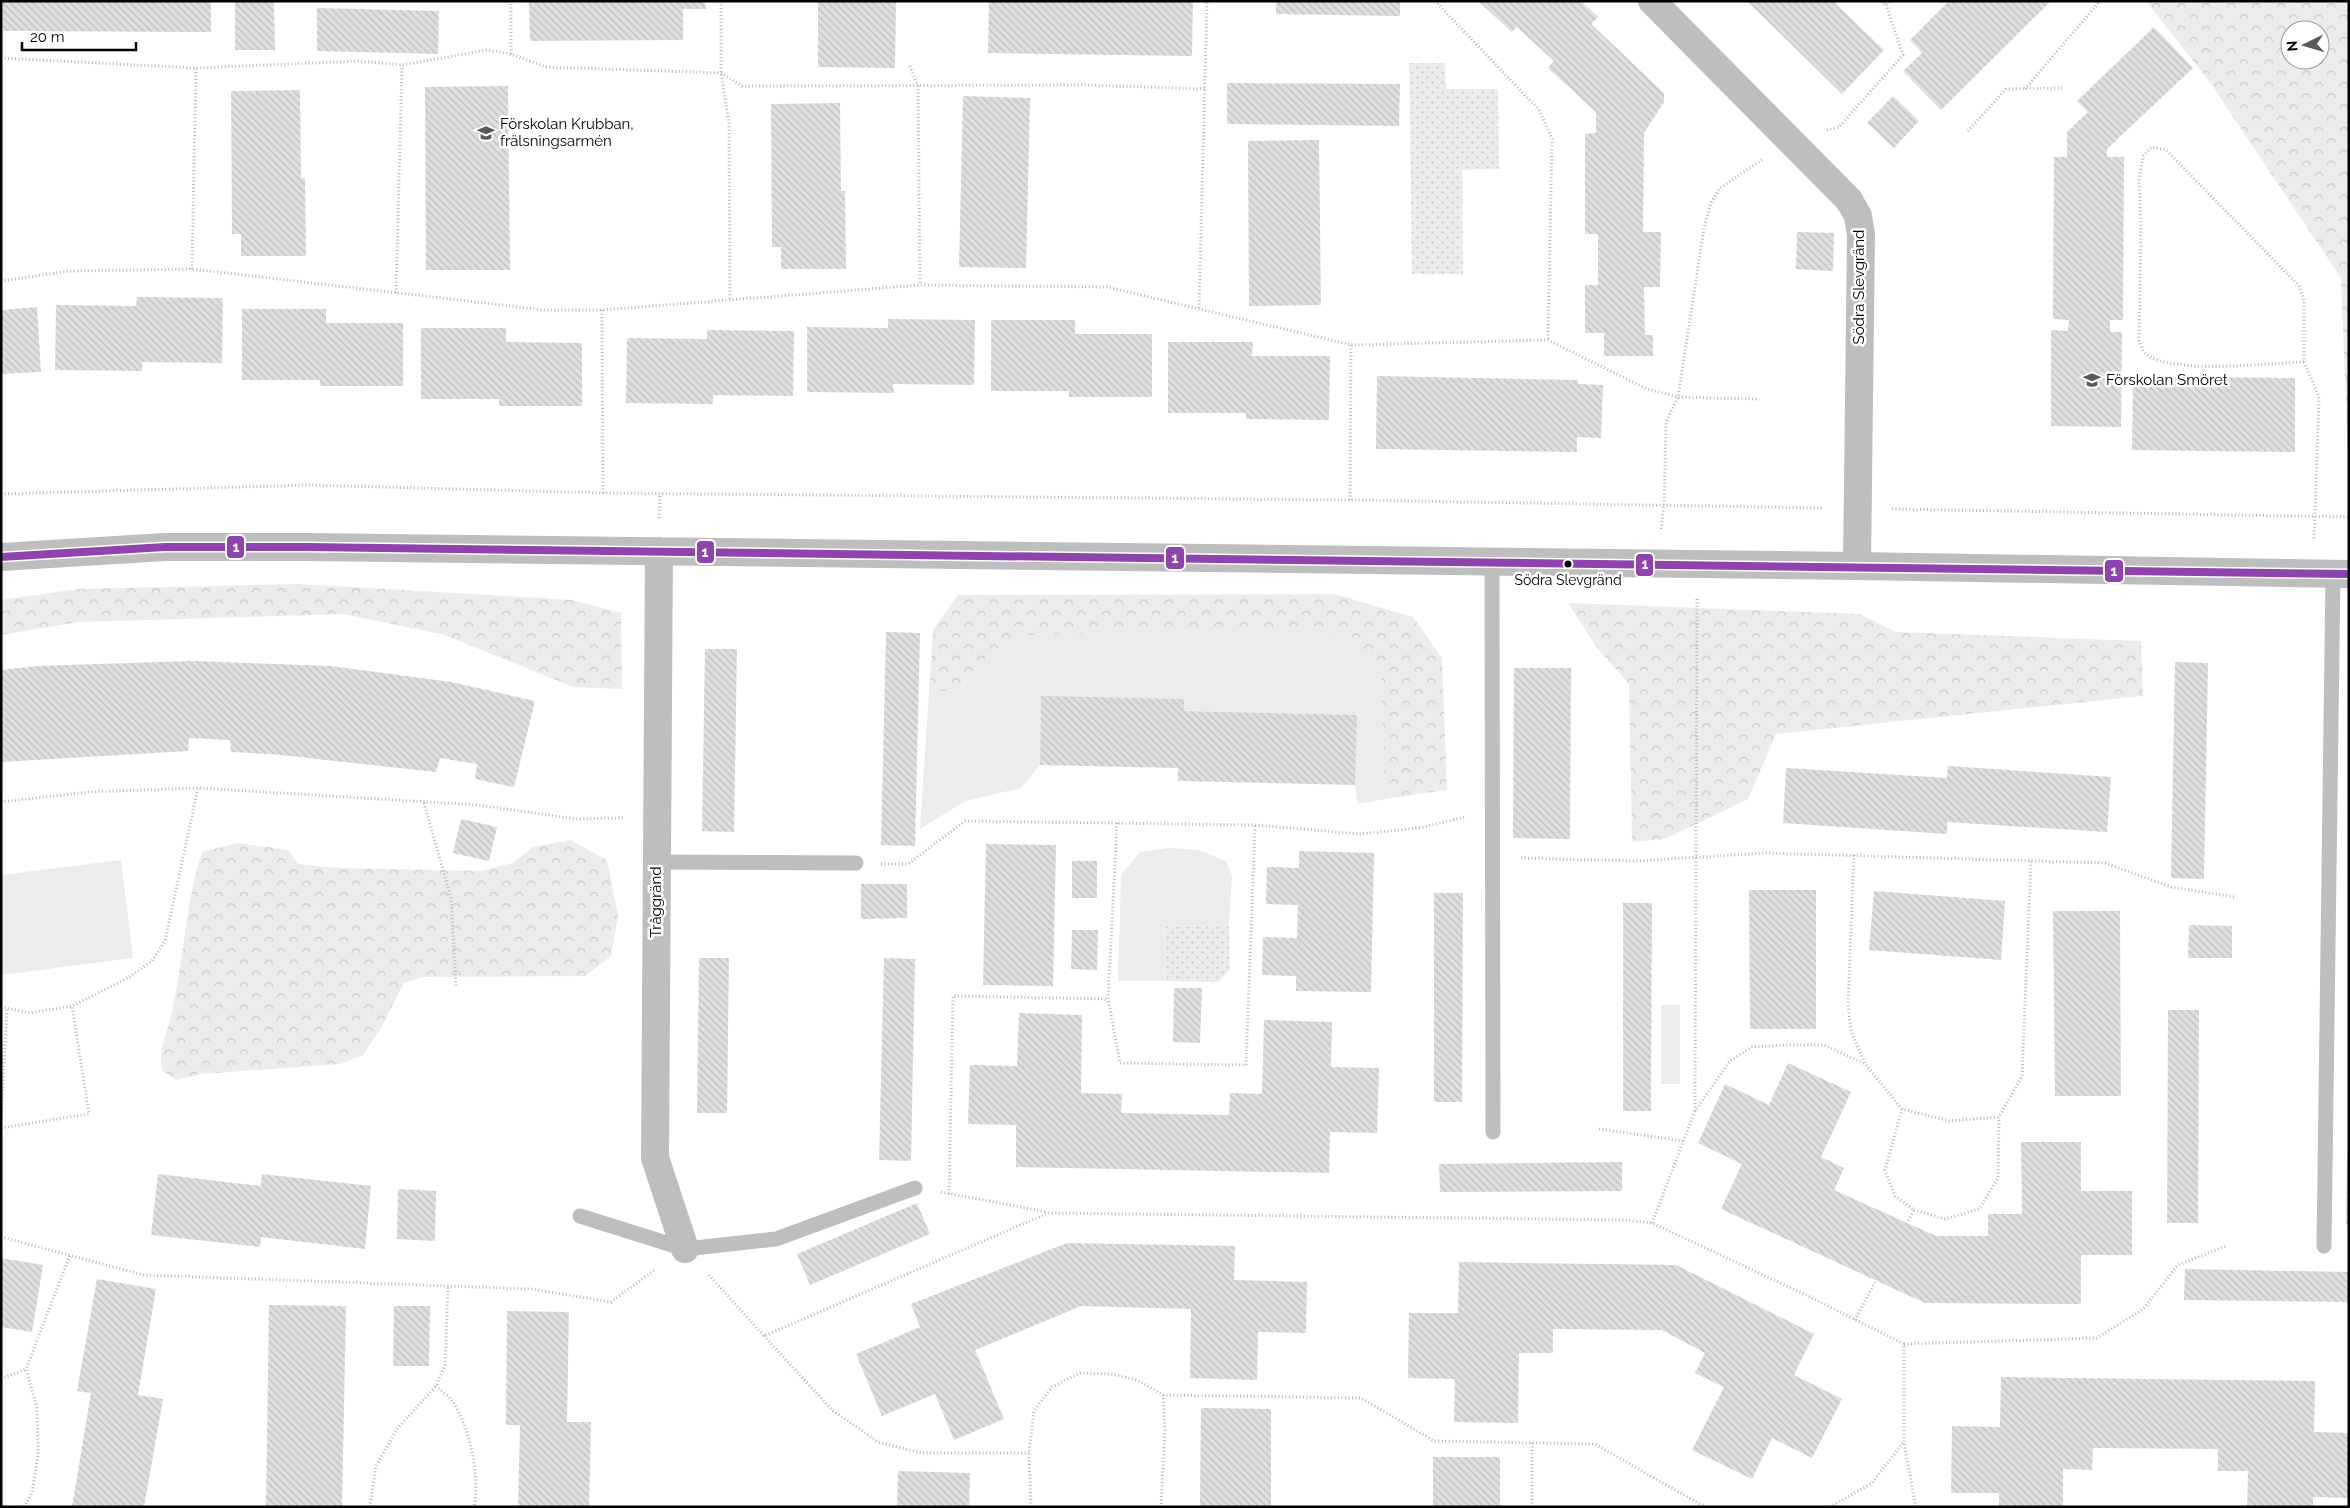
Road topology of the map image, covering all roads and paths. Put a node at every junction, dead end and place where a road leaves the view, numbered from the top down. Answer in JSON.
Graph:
{"nodes":[{"id":1,"x":511,"y":1,"type":"edge"},
{"id":2,"x":721,"y":1,"type":"edge"},
{"id":3,"x":1207,"y":1,"type":"edge"},
{"id":4,"x":1435,"y":1,"type":"edge"},
{"id":5,"x":1652,"y":1,"type":"edge"},
{"id":6,"x":1881,"y":1,"type":"edge"},
{"id":7,"x":1890,"y":1,"type":"edge"},
{"id":8,"x":2100,"y":1,"type":"edge"},
{"id":9,"x":1886,"y":5,"type":"junction"},
{"id":10,"x":511,"y":54,"type":"junction"},
{"id":11,"x":1,"y":58,"type":"edge"},
{"id":12,"x":402,"y":64,"type":"junction"},
{"id":13,"x":910,"y":66,"type":"dead end"},
{"id":14,"x":196,"y":68,"type":"junction"},
{"id":15,"x":721,"y":73,"type":"junction"},
{"id":16,"x":918,"y":86,"type":"junction"},
{"id":17,"x":2062,"y":88,"type":"dead end"},
{"id":18,"x":1205,"y":89,"type":"junction"},
{"id":19,"x":2025,"y":89,"type":"junction"},
{"id":20,"x":1968,"y":131,"type":"dead end"},
{"id":21,"x":1790,"y":140,"type":"junction"},
{"id":22,"x":192,"y":269,"type":"junction"},
{"id":23,"x":1,"y":281,"type":"edge"},
{"id":24,"x":920,"y":285,"type":"junction"},
{"id":25,"x":396,"y":293,"type":"junction"},
{"id":26,"x":730,"y":300,"type":"junction"},
{"id":27,"x":1199,"y":308,"type":"junction"},
{"id":28,"x":602,"y":310,"type":"junction"},
{"id":29,"x":1548,"y":340,"type":"junction"},
{"id":30,"x":1351,"y":345,"type":"junction"},
{"id":31,"x":2304,"y":362,"type":"junction"},
{"id":32,"x":1678,"y":397,"type":"junction"},
{"id":33,"x":1757,"y":399,"type":"dead end"},
{"id":34,"x":602,"y":493,"type":"junction"},
{"id":35,"x":1,"y":494,"type":"edge"},
{"id":36,"x":1350,"y":500,"type":"junction"},
{"id":37,"x":1664,"y":506,"type":"junction"},
{"id":38,"x":1858,"y":509,"type":"junction"},
{"id":39,"x":2315,"y":516,"type":"junction"},
{"id":40,"x":2349,"y":517,"type":"edge"},
{"id":41,"x":1661,"y":531,"type":"dead end"},
{"id":42,"x":659,"y":551,"type":"junction"},
{"id":43,"x":1,"y":557,"type":"edge"},
{"id":44,"x":1492,"y":562,"type":"junction"},
{"id":45,"x":1697,"y":566,"type":"junction"},
{"id":46,"x":1858,"y":566,"type":"junction"},
{"id":47,"x":2341,"y":574,"type":"edge"},
{"id":48,"x":198,"y":788,"type":"junction"},
{"id":49,"x":1,"y":802,"type":"edge"},
{"id":50,"x":424,"y":803,"type":"junction"},
{"id":51,"x":1493,"y":810,"type":"junction"},
{"id":52,"x":656,"y":817,"type":"junction"},
{"id":53,"x":1117,"y":823,"type":"junction"},
{"id":54,"x":1255,"y":825,"type":"junction"},
{"id":55,"x":1854,"y":855,"type":"junction"},
{"id":56,"x":1696,"y":857,"type":"junction"},
{"id":57,"x":1493,"y":858,"type":"junction"},
{"id":58,"x":2031,"y":860,"type":"junction"},
{"id":59,"x":657,"y":862,"type":"junction"},
{"id":60,"x":856,"y":863,"type":"joint"},
{"id":61,"x":2235,"y":897,"type":"dead end"},
{"id":62,"x":456,"y":986,"type":"dead end"},
{"id":63,"x":1108,"y":999,"type":"junction"},
{"id":64,"x":72,"y":1006,"type":"junction"},
{"id":65,"x":1,"y":1007,"type":"edge"},
{"id":66,"x":7,"y":1008,"type":"junction"},
{"id":67,"x":1865,"y":1064,"type":"junction"},
{"id":68,"x":1902,"y":1109,"type":"junction"},
{"id":69,"x":1695,"y":1112,"type":"junction"},
{"id":70,"x":2000,"y":1118,"type":"junction"},
{"id":71,"x":1,"y":1119,"type":"edge"},
{"id":72,"x":1,"y":1128,"type":"edge"},
{"id":73,"x":1599,"y":1129,"type":"dead end"},
{"id":74,"x":1493,"y":1132,"type":"dead end"},
{"id":75,"x":1684,"y":1141,"type":"junction"},
{"id":76,"x":915,"y":1188,"type":"joint"},
{"id":77,"x":949,"y":1194,"type":"junction"},
{"id":78,"x":1914,"y":1210,"type":"junction"},
{"id":79,"x":1048,"y":1212,"type":"junction"},
{"id":80,"x":580,"y":1216,"type":"dead end"},
{"id":81,"x":1652,"y":1223,"type":"junction"},
{"id":82,"x":1907,"y":1223,"type":"dead end"},
{"id":83,"x":1,"y":1237,"type":"edge"},
{"id":84,"x":2226,"y":1246,"type":"dead end"},
{"id":85,"x":2324,"y":1246,"type":"dead end"},
{"id":86,"x":685,"y":1249,"type":"junction"},
{"id":87,"x":70,"y":1255,"type":"junction"},
{"id":88,"x":1876,"y":1280,"type":"dead end"},
{"id":89,"x":448,"y":1286,"type":"junction"},
{"id":90,"x":1855,"y":1320,"type":"junction"},
{"id":91,"x":764,"y":1336,"type":"junction"},
{"id":92,"x":1904,"y":1344,"type":"junction"},
{"id":93,"x":26,"y":1369,"type":"junction"},
{"id":94,"x":1,"y":1378,"type":"edge"},
{"id":95,"x":436,"y":1386,"type":"junction"},
{"id":96,"x":1163,"y":1395,"type":"junction"},
{"id":97,"x":1532,"y":1443,"type":"junction"},
{"id":98,"x":1904,"y":1443,"type":"junction"},
{"id":99,"x":1029,"y":1453,"type":"junction"},
{"id":100,"x":24,"y":1507,"type":"edge"},
{"id":101,"x":370,"y":1507,"type":"edge"},
{"id":102,"x":474,"y":1507,"type":"edge"},
{"id":103,"x":1031,"y":1507,"type":"edge"},
{"id":104,"x":1161,"y":1507,"type":"edge"},
{"id":105,"x":1532,"y":1507,"type":"edge"},
{"id":106,"x":1705,"y":1507,"type":"edge"},
{"id":107,"x":1830,"y":1507,"type":"edge"},
{"id":108,"x":1916,"y":1507,"type":"edge"}],
"edges":[{"from":1,"to":10,"type":"path"},
{"from":2,"to":15,"type":"path"},
{"from":3,"to":18,"type":"path"},
{"from":4,"to":29,"type":"path"},
{"from":5,"to":21,"type":"street","name":"Södra Slevgränd"},
{"from":6,"to":9,"type":"path"},
{"from":7,"to":9,"type":"path"},
{"from":8,"to":19,"type":"path"},
{"from":9,"to":21,"type":"path"},
{"from":10,"to":12,"type":"path"},
{"from":10,"to":15,"type":"path"},
{"from":11,"to":14,"type":"path"},
{"from":12,"to":14,"type":"path"},
{"from":12,"to":25,"type":"path"},
{"from":13,"to":16,"type":"path"},
{"from":14,"to":22,"type":"path"},
{"from":15,"to":16,"type":"path"},
{"from":15,"to":26,"type":"path"},
{"from":16,"to":18,"type":"path"},
{"from":16,"to":24,"type":"path"},
{"from":17,"to":19,"type":"path"},
{"from":18,"to":27,"type":"path"},
{"from":19,"to":20,"type":"path"},
{"from":21,"to":32,"type":"path"},
{"from":21,"to":38,"type":"street","name":"Södra Slevgränd"},
{"from":22,"to":23,"type":"path"},
{"from":22,"to":25,"type":"path"},
{"from":24,"to":26,"type":"path"},
{"from":24,"to":27,"type":"path"},
{"from":25,"to":28,"type":"path"},
{"from":26,"to":28,"type":"path"},
{"from":27,"to":30,"type":"path"},
{"from":28,"to":34,"type":"path"},
{"from":29,"to":30,"type":"path"},
{"from":29,"to":32,"type":"path"},
{"from":30,"to":36,"type":"path"},
{"from":31,"to":31,"type":"path"},
{"from":31,"to":39,"type":"path"},
{"from":32,"to":33,"type":"path"},
{"from":32,"to":37,"type":"path"},
{"from":34,"to":35,"type":"path"},
{"from":34,"to":36,"type":"path"},
{"from":36,"to":37,"type":"path"},
{"from":37,"to":38,"type":"path"},
{"from":37,"to":41,"type":"path"},
{"from":38,"to":39,"type":"path"},
{"from":38,"to":46,"type":"street","name":"Södra Slevgränd"},
{"from":39,"to":40,"type":"path"},
{"from":42,"to":43,"type":"street"},
{"from":42,"to":44,"type":"street"},
{"from":42,"to":52,"type":"street","name":"Tråggränd"},
{"from":44,"to":45,"type":"street"},
{"from":44,"to":51,"type":"lane"},
{"from":45,"to":46,"type":"street"},
{"from":45,"to":56,"type":"path"},
{"from":46,"to":47,"type":"street"},
{"from":47,"to":85,"type":"lane"},
{"from":48,"to":49,"type":"path"},
{"from":48,"to":50,"type":"path"},
{"from":48,"to":64,"type":"path"},
{"from":50,"to":52,"type":"path"},
{"from":50,"to":62,"type":"path"},
{"from":51,"to":54,"type":"path"},
{"from":51,"to":57,"type":"lane"},
{"from":52,"to":59,"type":"street","name":"Tråggränd"},
{"from":53,"to":54,"type":"path"},
{"from":53,"to":60,"type":"path"},
{"from":53,"to":63,"type":"path"},
{"from":54,"to":63,"type":"path"},
{"from":55,"to":56,"type":"path"},
{"from":55,"to":58,"type":"path"},
{"from":55,"to":67,"type":"path"},
{"from":56,"to":57,"type":"path"},
{"from":56,"to":69,"type":"path"},
{"from":57,"to":74,"type":"lane"},
{"from":58,"to":61,"type":"path"},
{"from":58,"to":70,"type":"path"},
{"from":59,"to":60,"type":"lane"},
{"from":59,"to":86,"type":"street","name":"Tråggränd"},
{"from":63,"to":77,"type":"path"},
{"from":64,"to":66,"type":"path"},
{"from":64,"to":72,"type":"path"},
{"from":65,"to":66,"type":"path"},
{"from":66,"to":71,"type":"path"},
{"from":67,"to":68,"type":"path"},
{"from":67,"to":69,"type":"path"},
{"from":68,"to":70,"type":"path"},
{"from":68,"to":78,"type":"path"},
{"from":69,"to":75,"type":"path"},
{"from":70,"to":78,"type":"path"},
{"from":73,"to":75,"type":"path"},
{"from":75,"to":81,"type":"path"},
{"from":76,"to":77,"type":"path"},
{"from":76,"to":86,"type":"lane"},
{"from":77,"to":79,"type":"path"},
{"from":78,"to":82,"type":"path"},
{"from":79,"to":81,"type":"path"},
{"from":79,"to":91,"type":"path"},
{"from":80,"to":86,"type":"lane"},
{"from":81,"to":90,"type":"path"},
{"from":83,"to":87,"type":"path"},
{"from":84,"to":92,"type":"path"},
{"from":86,"to":89,"type":"path"},
{"from":86,"to":91,"type":"path"},
{"from":87,"to":89,"type":"path"},
{"from":87,"to":93,"type":"path"},
{"from":88,"to":90,"type":"path"},
{"from":89,"to":95,"type":"path"},
{"from":90,"to":92,"type":"path"},
{"from":91,"to":99,"type":"path"},
{"from":92,"to":98,"type":"path"},
{"from":93,"to":94,"type":"path"},
{"from":93,"to":100,"type":"path"},
{"from":95,"to":101,"type":"path"},
{"from":95,"to":102,"type":"path"},
{"from":96,"to":97,"type":"path"},
{"from":96,"to":99,"type":"path"},
{"from":96,"to":104,"type":"path"},
{"from":97,"to":105,"type":"path"},
{"from":97,"to":106,"type":"path"},
{"from":98,"to":107,"type":"path"},
{"from":98,"to":108,"type":"path"},
{"from":99,"to":103,"type":"path"}]}
